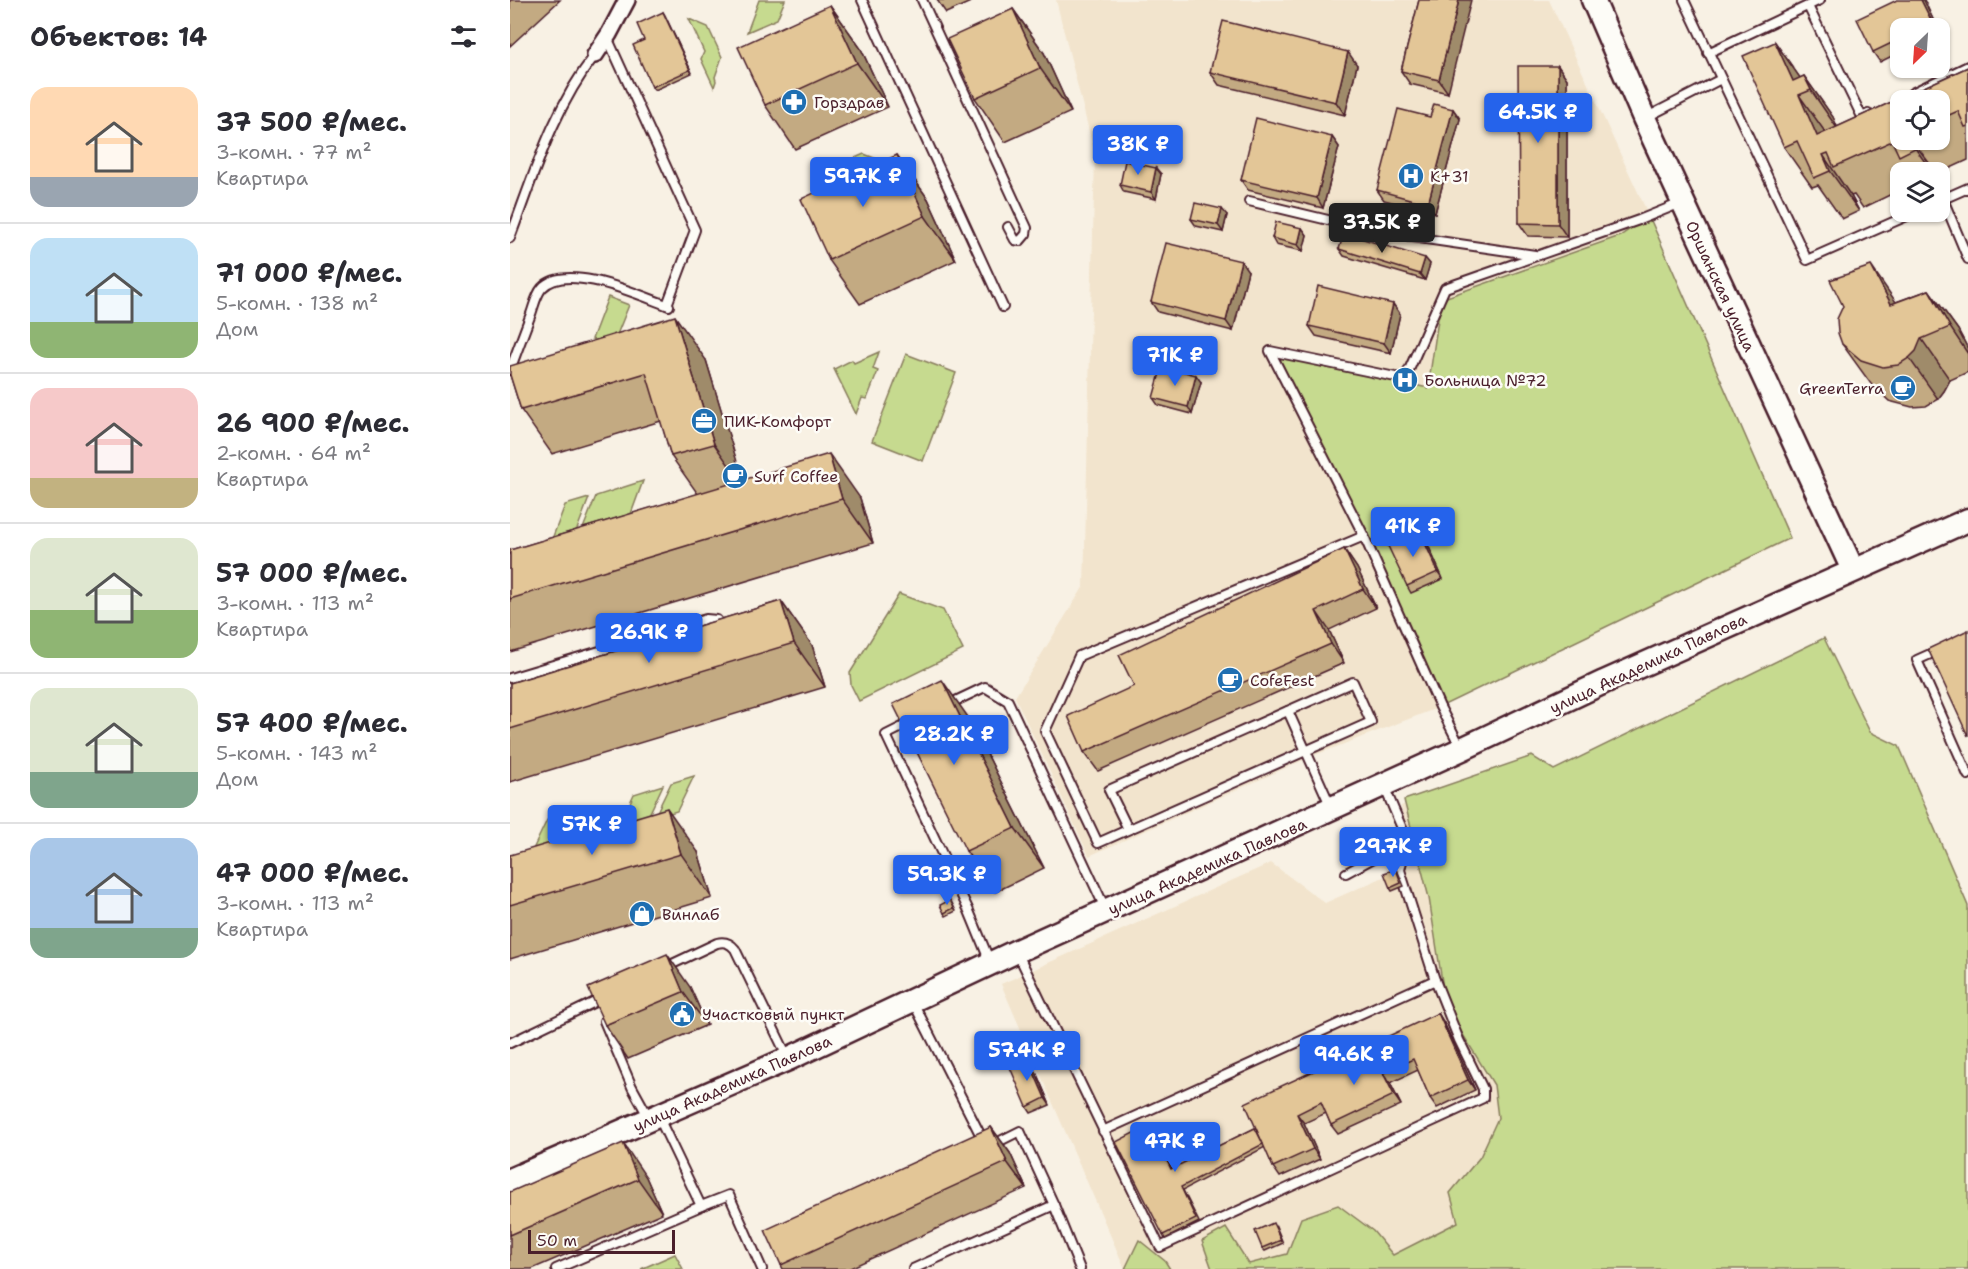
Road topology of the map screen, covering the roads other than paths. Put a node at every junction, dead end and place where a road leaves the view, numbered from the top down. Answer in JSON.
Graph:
{"nodes":[{"id":1,"x":627,"y":0,"type":"edge"},
{"id":2,"x":862,"y":0,"type":"edge"},
{"id":3,"x":922,"y":0,"type":"edge"},
{"id":4,"x":1593,"y":0,"type":"edge"},
{"id":5,"x":1684,"y":0,"type":"edge"},
{"id":6,"x":1820,"y":0,"type":"edge"},
{"id":7,"x":1808,"y":6,"type":"junction"},
{"id":8,"x":607,"y":37,"type":"junction"},
{"id":9,"x":1708,"y":53,"type":"junction"},
{"id":10,"x":595,"y":54,"type":"joint"},
{"id":11,"x":1968,"y":66,"type":"edge"},
{"id":12,"x":1721,"y":79,"type":"junction"},
{"id":13,"x":1918,"y":90,"type":"edge"},
{"id":14,"x":1873,"y":112,"type":"edge"},
{"id":15,"x":1644,"y":118,"type":"junction"},
{"id":16,"x":1968,"y":188,"type":"edge"},
{"id":17,"x":1950,"y":196,"type":"edge"},
{"id":18,"x":1249,"y":201,"type":"dead end"},
{"id":19,"x":1683,"y":202,"type":"junction"},
{"id":20,"x":1950,"y":220,"type":"edge"},
{"id":21,"x":1893,"y":222,"type":"edge"},
{"id":22,"x":1008,"y":227,"type":"dead end"},
{"id":23,"x":510,"y":238,"type":"edge"},
{"id":24,"x":1536,"y":255,"type":"junction"},
{"id":25,"x":1968,"y":259,"type":"edge"},
{"id":26,"x":1003,"y":307,"type":"dead end"},
{"id":27,"x":510,"y":370,"type":"edge"},
{"id":28,"x":1968,"y":520,"type":"edge"},
{"id":29,"x":1364,"y":536,"type":"junction"},
{"id":30,"x":1853,"y":570,"type":"junction"},
{"id":31,"x":723,"y":638,"type":"edge"},
{"id":32,"x":1948,"y":645,"type":"edge"},
{"id":33,"x":510,"y":678,"type":"edge"},
{"id":34,"x":935,"y":711,"type":"edge"},
{"id":35,"x":1288,"y":711,"type":"junction"},
{"id":36,"x":916,"y":720,"type":"edge"},
{"id":37,"x":1462,"y":749,"type":"junction"},
{"id":38,"x":1307,"y":751,"type":"junction"},
{"id":39,"x":1968,"y":775,"type":"edge"},
{"id":40,"x":1383,"y":785,"type":"junction"},
{"id":41,"x":1332,"y":809,"type":"junction"},
{"id":42,"x":1128,"y":829,"type":"junction"},
{"id":43,"x":1407,"y":840,"type":"junction"},
{"id":44,"x":1346,"y":873,"type":"dead end"},
{"id":45,"x":1107,"y":911,"type":"junction"},
{"id":46,"x":1017,"y":951,"type":"junction"},
{"id":47,"x":990,"y":963,"type":"junction"},
{"id":48,"x":656,"y":972,"type":"edge"},
{"id":49,"x":1435,"y":980,"type":"junction"},
{"id":50,"x":606,"y":996,"type":"edge"},
{"id":51,"x":912,"y":1000,"type":"junction"},
{"id":52,"x":596,"y":1001,"type":"junction"},
{"id":53,"x":510,"y":1043,"type":"edge"},
{"id":54,"x":788,"y":1059,"type":"junction"},
{"id":55,"x":654,"y":1119,"type":"junction"},
{"id":56,"x":1102,"y":1131,"type":"junction"},
{"id":57,"x":513,"y":1176,"type":"edge"},
{"id":58,"x":1054,"y":1205,"type":"junction"},
{"id":59,"x":701,"y":1206,"type":"junction"},
{"id":60,"x":556,"y":1269,"type":"edge"},
{"id":61,"x":762,"y":1269,"type":"edge"},
{"id":62,"x":913,"y":1269,"type":"edge"},
{"id":63,"x":1080,"y":1269,"type":"edge"}],
"edges":[{"from":1,"to":8,"type":"street"},
{"from":2,"to":26,"type":"lane"},
{"from":3,"to":22,"type":"lane"},
{"from":4,"to":15,"type":"street","name":"Оршанская улица"},
{"from":5,"to":9,"type":"lane"},
{"from":6,"to":7,"type":"lane"},
{"from":7,"to":9,"type":"lane"},
{"from":7,"to":14,"type":"lane"},
{"from":8,"to":10,"type":"street"},
{"from":8,"to":27,"type":"lane"},
{"from":9,"to":12,"type":"lane"},
{"from":10,"to":23,"type":"lane"},
{"from":11,"to":13,"type":"lane"},
{"from":12,"to":15,"type":"lane"},
{"from":12,"to":21,"type":"lane"},
{"from":15,"to":19,"type":"street","name":"Оршанская улица"},
{"from":16,"to":17,"type":"lane"},
{"from":18,"to":24,"type":"lane"},
{"from":19,"to":24,"type":"lane"},
{"from":19,"to":30,"type":"street","name":"Оршанская улица"},
{"from":20,"to":25,"type":"lane"},
{"from":24,"to":29,"type":"lane"},
{"from":28,"to":30,"type":"street","name":"улица Академика Павлова"},
{"from":29,"to":37,"type":"lane"},
{"from":29,"to":42,"type":"lane"},
{"from":30,"to":37,"type":"street","name":"улица Академика Павлова"},
{"from":31,"to":33,"type":"lane"},
{"from":32,"to":39,"type":"lane"},
{"from":34,"to":45,"type":"lane"},
{"from":35,"to":38,"type":"lane"},
{"from":35,"to":38,"type":"lane"},
{"from":35,"to":42,"type":"lane"},
{"from":36,"to":47,"type":"lane"},
{"from":37,"to":40,"type":"street","name":"улица Академика Павлова"},
{"from":38,"to":41,"type":"lane"},
{"from":38,"to":42,"type":"lane"},
{"from":40,"to":41,"type":"street","name":"улица Академика Павлова"},
{"from":40,"to":43,"type":"lane"},
{"from":41,"to":45,"type":"street","name":"улица Академика Павлова"},
{"from":43,"to":44,"type":"lane"},
{"from":43,"to":49,"type":"lane"},
{"from":45,"to":46,"type":"street","name":"улица Академика Павлова"},
{"from":46,"to":47,"type":"street","name":"улица Академика Павлова"},
{"from":46,"to":56,"type":"lane"},
{"from":47,"to":51,"type":"street","name":"улица Академика Павлова"},
{"from":48,"to":54,"type":"lane"},
{"from":49,"to":56,"type":"lane"},
{"from":49,"to":56,"type":"lane"},
{"from":50,"to":52,"type":"lane"},
{"from":51,"to":54,"type":"street","name":"улица Академика Павлова"},
{"from":51,"to":58,"type":"lane"},
{"from":52,"to":53,"type":"lane"},
{"from":52,"to":55,"type":"lane"},
{"from":54,"to":55,"type":"street","name":"улица Академика Павлова"},
{"from":55,"to":57,"type":"street","name":"улица Академика Павлова"},
{"from":55,"to":59,"type":"lane"},
{"from":58,"to":62,"type":"lane"},
{"from":58,"to":63,"type":"lane"},
{"from":59,"to":60,"type":"lane"},
{"from":59,"to":61,"type":"lane"}]}
